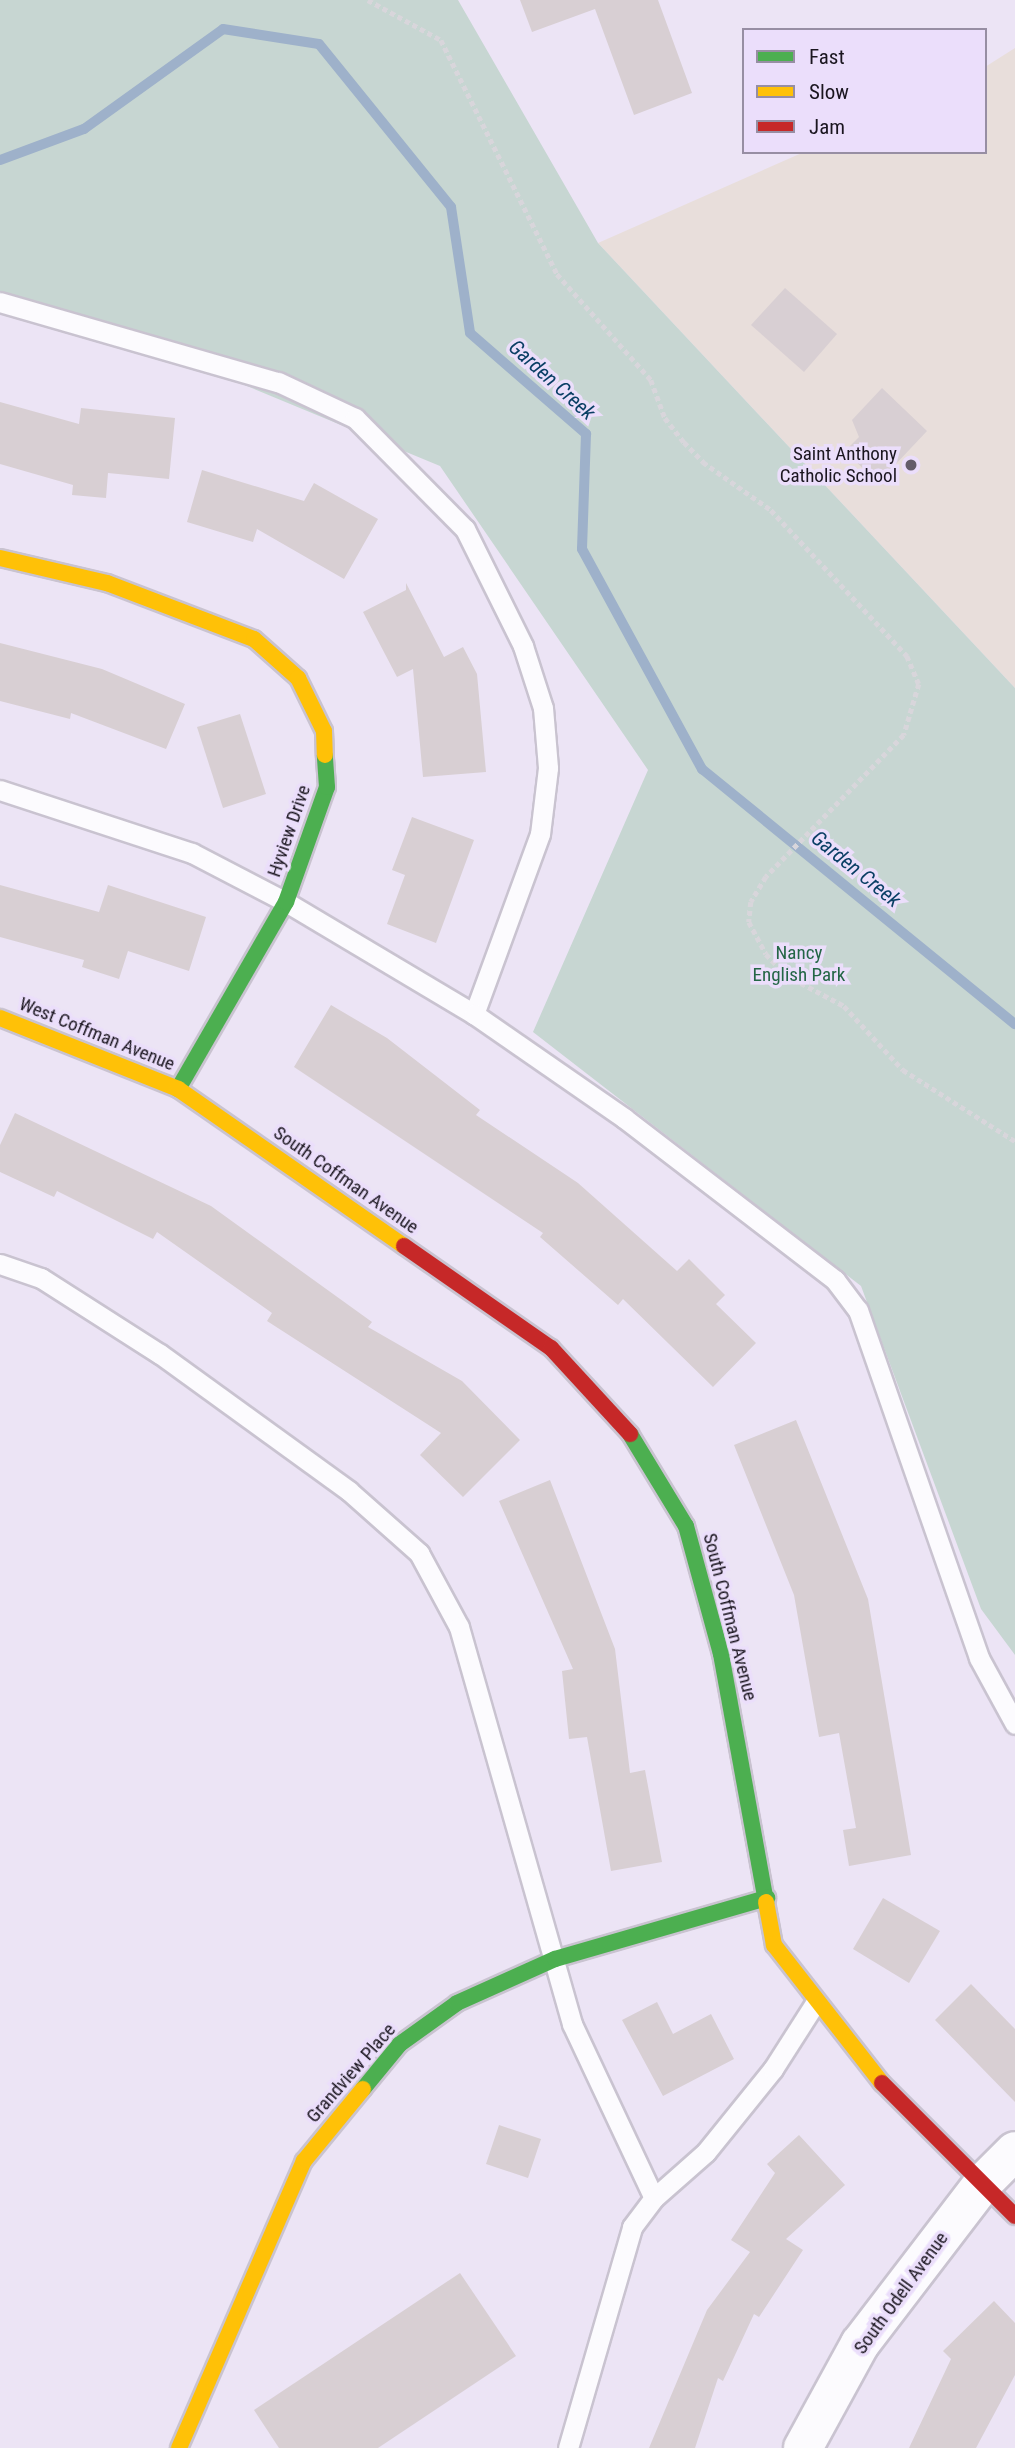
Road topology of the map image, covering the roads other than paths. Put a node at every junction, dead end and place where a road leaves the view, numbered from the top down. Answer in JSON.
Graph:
{"nodes":[{"id":1,"x":0,"y":302,"type":"edge"},
{"id":2,"x":0,"y":558,"type":"edge"},
{"id":3,"x":0,"y":790,"type":"edge"},
{"id":4,"x":286,"y":902,"type":"junction"},
{"id":5,"x":474,"y":1014,"type":"junction"},
{"id":6,"x":0,"y":1018,"type":"edge"},
{"id":7,"x":178,"y":1089,"type":"junction"},
{"id":8,"x":0,"y":1264,"type":"edge"},
{"id":9,"x":1015,"y":1724,"type":"edge"},
{"id":10,"x":767,"y":1898,"type":"junction"},
{"id":11,"x":555,"y":1959,"type":"junction"},
{"id":12,"x":814,"y":2005,"type":"junction"},
{"id":13,"x":1015,"y":2151,"type":"edge"},
{"id":14,"x":983,"y":2183,"type":"junction"},
{"id":15,"x":654,"y":2198,"type":"junction"},
{"id":16,"x":1015,"y":2216,"type":"edge"},
{"id":17,"x":179,"y":2448,"type":"edge"},
{"id":18,"x":568,"y":2448,"type":"edge"},
{"id":19,"x":803,"y":2448,"type":"edge"}],
"edges":[{"from":1,"to":5,"type":"lane"},
{"from":2,"to":4,"type":"street","name":"Hyview Drive"},
{"from":3,"to":4,"type":"lane"},
{"from":4,"to":5,"type":"lane"},
{"from":4,"to":7,"type":"street","name":"Hyview Drive"},
{"from":5,"to":9,"type":"lane"},
{"from":6,"to":7,"type":"street","name":"West Coffman Avenue"},
{"from":7,"to":10,"type":"street","name":"South Coffman Avenue"},
{"from":8,"to":11,"type":"lane"},
{"from":10,"to":11,"type":"street","name":"Grandview Place"},
{"from":10,"to":12,"type":"street","name":"South Coffman Avenue"},
{"from":11,"to":15,"type":"lane"},
{"from":11,"to":17,"type":"street","name":"Grandview Place"},
{"from":12,"to":14,"type":"street","name":"South Coffman Avenue"},
{"from":12,"to":15,"type":"lane"},
{"from":13,"to":14,"type":"street","name":"South Odell Avenue"},
{"from":14,"to":16,"type":"street","name":"South Coffman Avenue"},
{"from":14,"to":19,"type":"street","name":"South Odell Avenue"},
{"from":15,"to":18,"type":"lane"}]}
